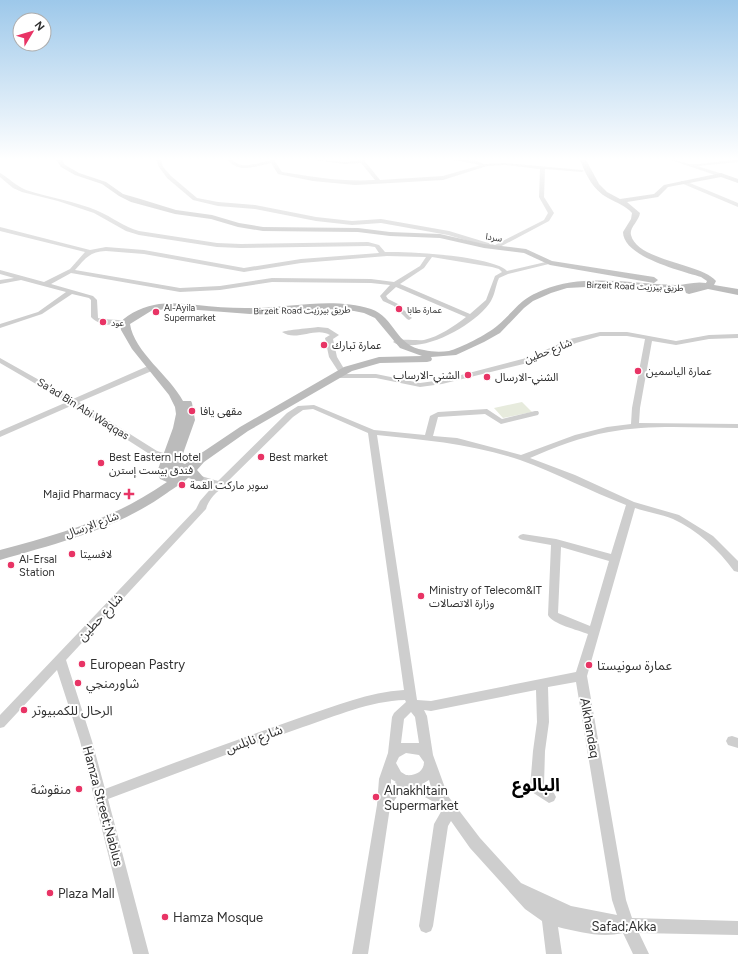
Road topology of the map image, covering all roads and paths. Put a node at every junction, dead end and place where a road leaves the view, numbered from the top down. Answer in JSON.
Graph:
{"nodes":[{"id":1,"x":75,"y":205,"type":"edge"},
{"id":2,"x":149,"y":205,"type":"edge"},
{"id":3,"x":224,"y":205,"type":"edge"},
{"id":4,"x":545,"y":205,"type":"edge"},
{"id":5,"x":618,"y":205,"type":"edge"},
{"id":6,"x":632,"y":205,"type":"edge"},
{"id":7,"x":0,"y":229,"type":"edge"},
{"id":8,"x":496,"y":247,"type":"junction"},
{"id":9,"x":91,"y":252,"type":"junction"},
{"id":10,"x":383,"y":254,"type":"junction"},
{"id":11,"x":430,"y":254,"type":"junction"},
{"id":12,"x":550,"y":263,"type":"junction"},
{"id":13,"x":71,"y":271,"type":"junction"},
{"id":14,"x":0,"y":272,"type":"edge"},
{"id":15,"x":506,"y":273,"type":"junction"},
{"id":16,"x":22,"y":278,"type":"junction"},
{"id":17,"x":0,"y":282,"type":"edge"},
{"id":18,"x":46,"y":284,"type":"junction"},
{"id":19,"x":394,"y":284,"type":"junction"},
{"id":20,"x":710,"y":284,"type":"junction"},
{"id":21,"x":698,"y":287,"type":"junction"},
{"id":22,"x":72,"y":291,"type":"junction"},
{"id":23,"x":737,"y":292,"type":"edge"},
{"id":24,"x":471,"y":317,"type":"junction"},
{"id":25,"x":409,"y":318,"type":"dead end"},
{"id":26,"x":129,"y":323,"type":"junction"},
{"id":27,"x":0,"y":326,"type":"edge"},
{"id":28,"x":286,"y":332,"type":"dead end"},
{"id":29,"x":738,"y":336,"type":"edge"},
{"id":30,"x":649,"y":338,"type":"junction"},
{"id":31,"x":397,"y":342,"type":"junction"},
{"id":32,"x":0,"y":360,"type":"edge"},
{"id":33,"x":379,"y":360,"type":"junction"},
{"id":34,"x":150,"y":368,"type":"junction"},
{"id":35,"x":339,"y":374,"type":"junction"},
{"id":36,"x":73,"y":402,"type":"junction"},
{"id":37,"x":535,"y":413,"type":"dead end"},
{"id":38,"x":635,"y":426,"type":"junction"},
{"id":39,"x":738,"y":426,"type":"edge"},
{"id":40,"x":369,"y":431,"type":"junction"},
{"id":41,"x":0,"y":434,"type":"edge"},
{"id":42,"x":428,"y":438,"type":"junction"},
{"id":43,"x":522,"y":458,"type":"junction"},
{"id":44,"x":200,"y":460,"type":"junction"},
{"id":45,"x":174,"y":470,"type":"junction"},
{"id":46,"x":198,"y":478,"type":"junction"},
{"id":47,"x":222,"y":485,"type":"junction"},
{"id":48,"x":631,"y":504,"type":"junction"},
{"id":49,"x":49,"y":537,"type":"junction"},
{"id":50,"x":523,"y":537,"type":"dead end"},
{"id":51,"x":556,"y":542,"type":"junction"},
{"id":52,"x":0,"y":549,"type":"edge"},
{"id":53,"x":0,"y":555,"type":"edge"},
{"id":54,"x":615,"y":559,"type":"junction"},
{"id":55,"x":738,"y":568,"type":"edge"},
{"id":56,"x":594,"y":632,"type":"junction"},
{"id":57,"x":60,"y":660,"type":"junction"},
{"id":58,"x":581,"y":676,"type":"junction"},
{"id":59,"x":542,"y":684,"type":"junction"},
{"id":60,"x":411,"y":700,"type":"junction"},
{"id":61,"x":0,"y":723,"type":"edge"},
{"id":62,"x":392,"y":758,"type":"junction"},
{"id":63,"x":428,"y":761,"type":"junction"},
{"id":64,"x":409,"y":782,"type":"junction"},
{"id":65,"x":101,"y":796,"type":"junction"},
{"id":66,"x":549,"y":797,"type":"dead end"},
{"id":67,"x":384,"y":805,"type":"junction"},
{"id":68,"x":446,"y":805,"type":"junction"},
{"id":69,"x":515,"y":887,"type":"junction"},
{"id":70,"x":549,"y":917,"type":"junction"},
{"id":71,"x":426,"y":926,"type":"dead end"},
{"id":72,"x":626,"y":926,"type":"junction"},
{"id":73,"x":738,"y":928,"type":"edge"},
{"id":74,"x":141,"y":954,"type":"edge"},
{"id":75,"x":360,"y":954,"type":"edge"},
{"id":76,"x":554,"y":954,"type":"edge"},
{"id":77,"x":641,"y":954,"type":"edge"}],
"edges":[{"from":1,"to":10,"type":"street"},
{"from":2,"to":8,"type":"main road","name":"سردا"},
{"from":3,"to":8,"type":"street"},
{"from":4,"to":8,"type":"street"},
{"from":5,"to":21,"type":"main road","name":"Birzeit Road طريق بيرزيت"},
{"from":6,"to":20,"type":"main road","name":"Birzeit Road طريق بيرزيت"},
{"from":7,"to":9,"type":"street"},
{"from":8,"to":12,"type":"main road","name":"سردا"},
{"from":9,"to":10,"type":"street"},
{"from":9,"to":13,"type":"street"},
{"from":10,"to":11,"type":"street"},
{"from":11,"to":15,"type":"street"},
{"from":11,"to":19,"type":"street"},
{"from":12,"to":15,"type":"street"},
{"from":12,"to":21,"type":"main road","name":"سردا"},
{"from":13,"to":18,"type":"street"},
{"from":13,"to":19,"type":"street"},
{"from":14,"to":16,"type":"street"},
{"from":15,"to":24,"type":"street"},
{"from":16,"to":17,"type":"street"},
{"from":16,"to":18,"type":"street"},
{"from":18,"to":22,"type":"street"},
{"from":19,"to":24,"type":"street"},
{"from":19,"to":25,"type":"street"},
{"from":20,"to":21,"type":"main road","name":"Birzeit Road طريق بيرزيت"},
{"from":20,"to":23,"type":"main road"},
{"from":21,"to":23,"type":"main road"},
{"from":21,"to":31,"type":"main road","name":"Birzeit Road طريق بيرزيت"},
{"from":21,"to":33,"type":"main road","name":"Birzeit Road طريق بيرزيت"},
{"from":22,"to":26,"type":"street"},
{"from":22,"to":27,"type":"street"},
{"from":24,"to":31,"type":"street"},
{"from":26,"to":31,"type":"main road","name":"Birzeit Road طريق بيرزيت"},
{"from":26,"to":34,"type":"main road"},
{"from":26,"to":45,"type":"main road"},
{"from":28,"to":35,"type":"street"},
{"from":29,"to":30,"type":"street","name":"شارع حطين"},
{"from":30,"to":35,"type":"street","name":"شارع حطين"},
{"from":30,"to":38,"type":"street"},
{"from":31,"to":33,"type":"main road"},
{"from":32,"to":36,"type":"street","name":"Sa'ad Bin Abi Waqqas"},
{"from":33,"to":35,"type":"main road","name":"Birzeit Road طريق بيرزيت"},
{"from":34,"to":36,"type":"street"},
{"from":34,"to":45,"type":"main road"},
{"from":35,"to":44,"type":"main road","name":"Birzeit Road طريق بيرزيت"},
{"from":36,"to":41,"type":"street"},
{"from":36,"to":45,"type":"street","name":"Sa'ad Bin Abi Waqqas"},
{"from":37,"to":42,"type":"street"},
{"from":38,"to":39,"type":"street"},
{"from":38,"to":43,"type":"street"},
{"from":40,"to":42,"type":"street","name":"شارع حطين"},
{"from":40,"to":47,"type":"street","name":"شارع حطين"},
{"from":40,"to":60,"type":"street"},
{"from":42,"to":43,"type":"street","name":"شارع حطين"},
{"from":43,"to":48,"type":"street","name":"شارع حطين"},
{"from":44,"to":45,"type":"main road","name":"Birzeit Road طريق بيرزيت"},
{"from":44,"to":46,"type":"main road"},
{"from":45,"to":46,"type":"street","name":"Sa'ad Bin Abi Waqqas"},
{"from":45,"to":49,"type":"main road","name":"شارع الإرسال"},
{"from":46,"to":47,"type":"street","name":"Sa'ad Bin Abi Waqqas"},
{"from":47,"to":57,"type":"street","name":"شارع حطين"},
{"from":48,"to":54,"type":"street","name":"Alkhandaq"},
{"from":48,"to":55,"type":"street","name":"شارع حطين"},
{"from":49,"to":52,"type":"main road","name":"شارع الإرسال"},
{"from":49,"to":53,"type":"main road","name":"شارع الإرسال"},
{"from":50,"to":51,"type":"street"},
{"from":51,"to":54,"type":"street"},
{"from":51,"to":56,"type":"street"},
{"from":54,"to":56,"type":"street","name":"Alkhandaq"},
{"from":56,"to":58,"type":"street","name":"Alkhandaq"},
{"from":57,"to":61,"type":"street","name":"شارع حطين"},
{"from":57,"to":65,"type":"street","name":"Hamza Street;Nablus"},
{"from":58,"to":59,"type":"street","name":"شارع نابلس"},
{"from":58,"to":72,"type":"street","name":"Alkhandaq"},
{"from":59,"to":60,"type":"street","name":"شارع نابلس"},
{"from":59,"to":66,"type":"street"},
{"from":60,"to":62,"type":"street"},
{"from":60,"to":63,"type":"street"},
{"from":60,"to":65,"type":"street","name":"شارع نابلس"},
{"from":62,"to":63,"type":"street"},
{"from":62,"to":64,"type":"street"},
{"from":62,"to":67,"type":"street"},
{"from":63,"to":64,"type":"street"},
{"from":63,"to":68,"type":"street"},
{"from":64,"to":67,"type":"street"},
{"from":64,"to":68,"type":"street"},
{"from":65,"to":74,"type":"street","name":"Hamza Street;Nablus"},
{"from":67,"to":75,"type":"street"},
{"from":68,"to":69,"type":"street","name":"Safad;Akka"},
{"from":68,"to":71,"type":"street"},
{"from":69,"to":70,"type":"street","name":"Safad;Akka"},
{"from":69,"to":72,"type":"street"},
{"from":70,"to":72,"type":"street","name":"Safad;Akka"},
{"from":70,"to":76,"type":"street"},
{"from":72,"to":73,"type":"street","name":"Safad;Akka"},
{"from":72,"to":77,"type":"street","name":"Alkhandaq"}]}
